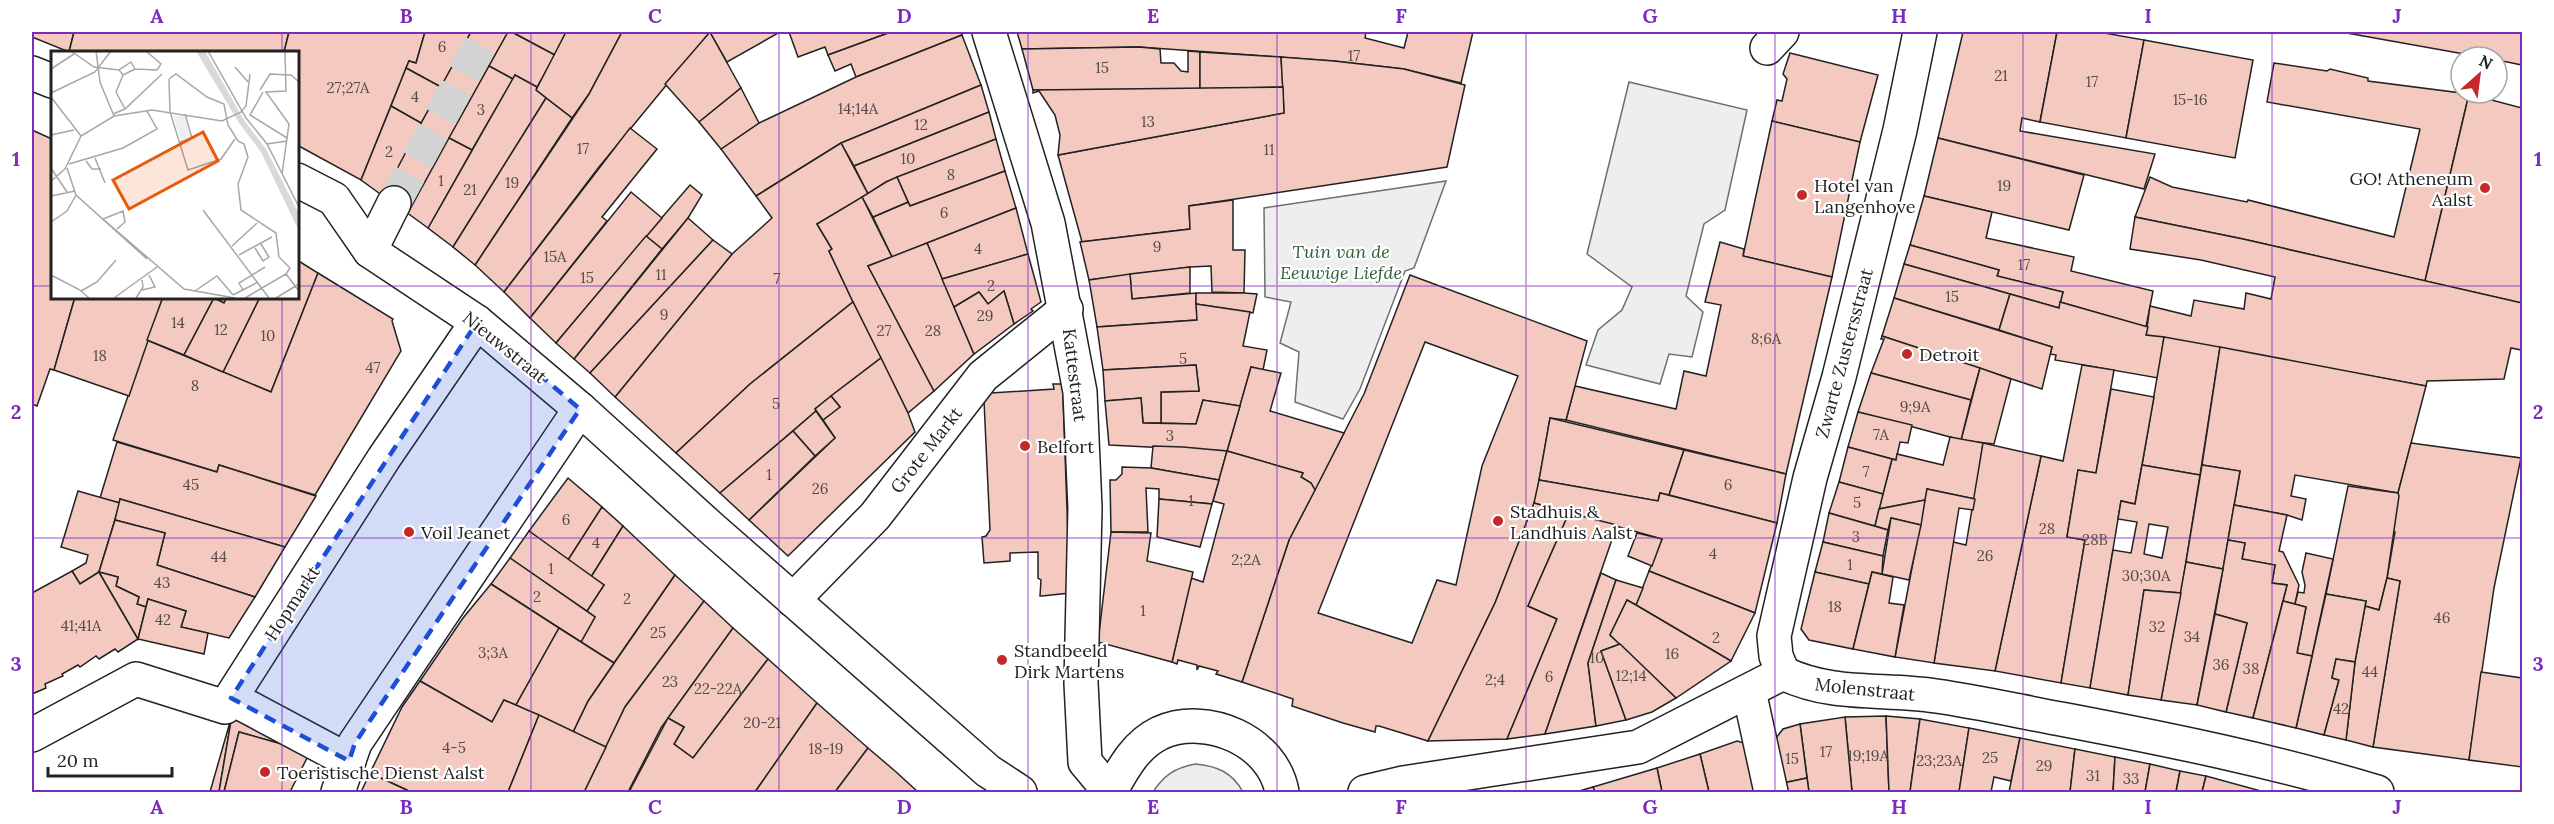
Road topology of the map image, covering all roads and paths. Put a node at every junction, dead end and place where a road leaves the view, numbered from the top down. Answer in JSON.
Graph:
{"nodes":[{"id":1,"x":989,"y":32,"type":"edge"},
{"id":2,"x":1920,"y":32,"type":"edge"},
{"id":3,"x":32,"y":73,"type":"edge"},
{"id":4,"x":51,"y":81,"type":"edge"},
{"id":5,"x":298,"y":181,"type":"edge"},
{"id":6,"x":394,"y":203,"type":"tunnel mouth"},
{"id":7,"x":370,"y":251,"type":"junction"},
{"id":8,"x":1066,"y":309,"type":"junction"},
{"id":9,"x":477,"y":322,"type":"junction"},
{"id":10,"x":580,"y":408,"type":"junction"},
{"id":11,"x":793,"y":600,"type":"junction"},
{"id":12,"x":1783,"y":673,"type":"junction"},
{"id":13,"x":1749,"y":691,"type":"junction"},
{"id":14,"x":231,"y":698,"type":"junction"},
{"id":15,"x":32,"y":735,"type":"edge"},
{"id":16,"x":349,"y":761,"type":"junction"},
{"id":17,"x":338,"y":792,"type":"edge"},
{"id":18,"x":1020,"y":792,"type":"edge"},
{"id":19,"x":1110,"y":792,"type":"edge"},
{"id":20,"x":1282,"y":792,"type":"edge"},
{"id":21,"x":1365,"y":792,"type":"edge"},
{"id":22,"x":1771,"y":792,"type":"edge"},
{"id":23,"x":2377,"y":792,"type":"edge"}],
"edges":[{"from":1,"to":8,"type":"street","name":"Kattestraat"},
{"from":2,"to":12,"type":"street","name":"Zwarte Zustersstraat"},
{"from":3,"to":4,"type":"street"},
{"from":5,"to":7,"type":"street","name":"Nieuwstraat"},
{"from":6,"to":7,"type":"street"},
{"from":7,"to":9,"type":"street","name":"Nieuwstraat"},
{"from":8,"to":11,"type":"street","name":"Grote Markt"},
{"from":8,"to":19,"type":"street","name":"Kattestraat"},
{"from":9,"to":10,"type":"street","name":"Nieuwstraat"},
{"from":9,"to":14,"type":"street","name":"Hopmarkt"},
{"from":10,"to":11,"type":"street","name":"Nieuwstraat"},
{"from":10,"to":16,"type":"street"},
{"from":11,"to":18,"type":"street"},
{"from":12,"to":13,"type":"street"},
{"from":12,"to":23,"type":"street","name":"Molenstraat"},
{"from":13,"to":21,"type":"street"},
{"from":13,"to":22,"type":"street"},
{"from":14,"to":15,"type":"street"},
{"from":14,"to":16,"type":"street"},
{"from":16,"to":17,"type":"street"},
{"from":19,"to":20,"type":"street"}]}
